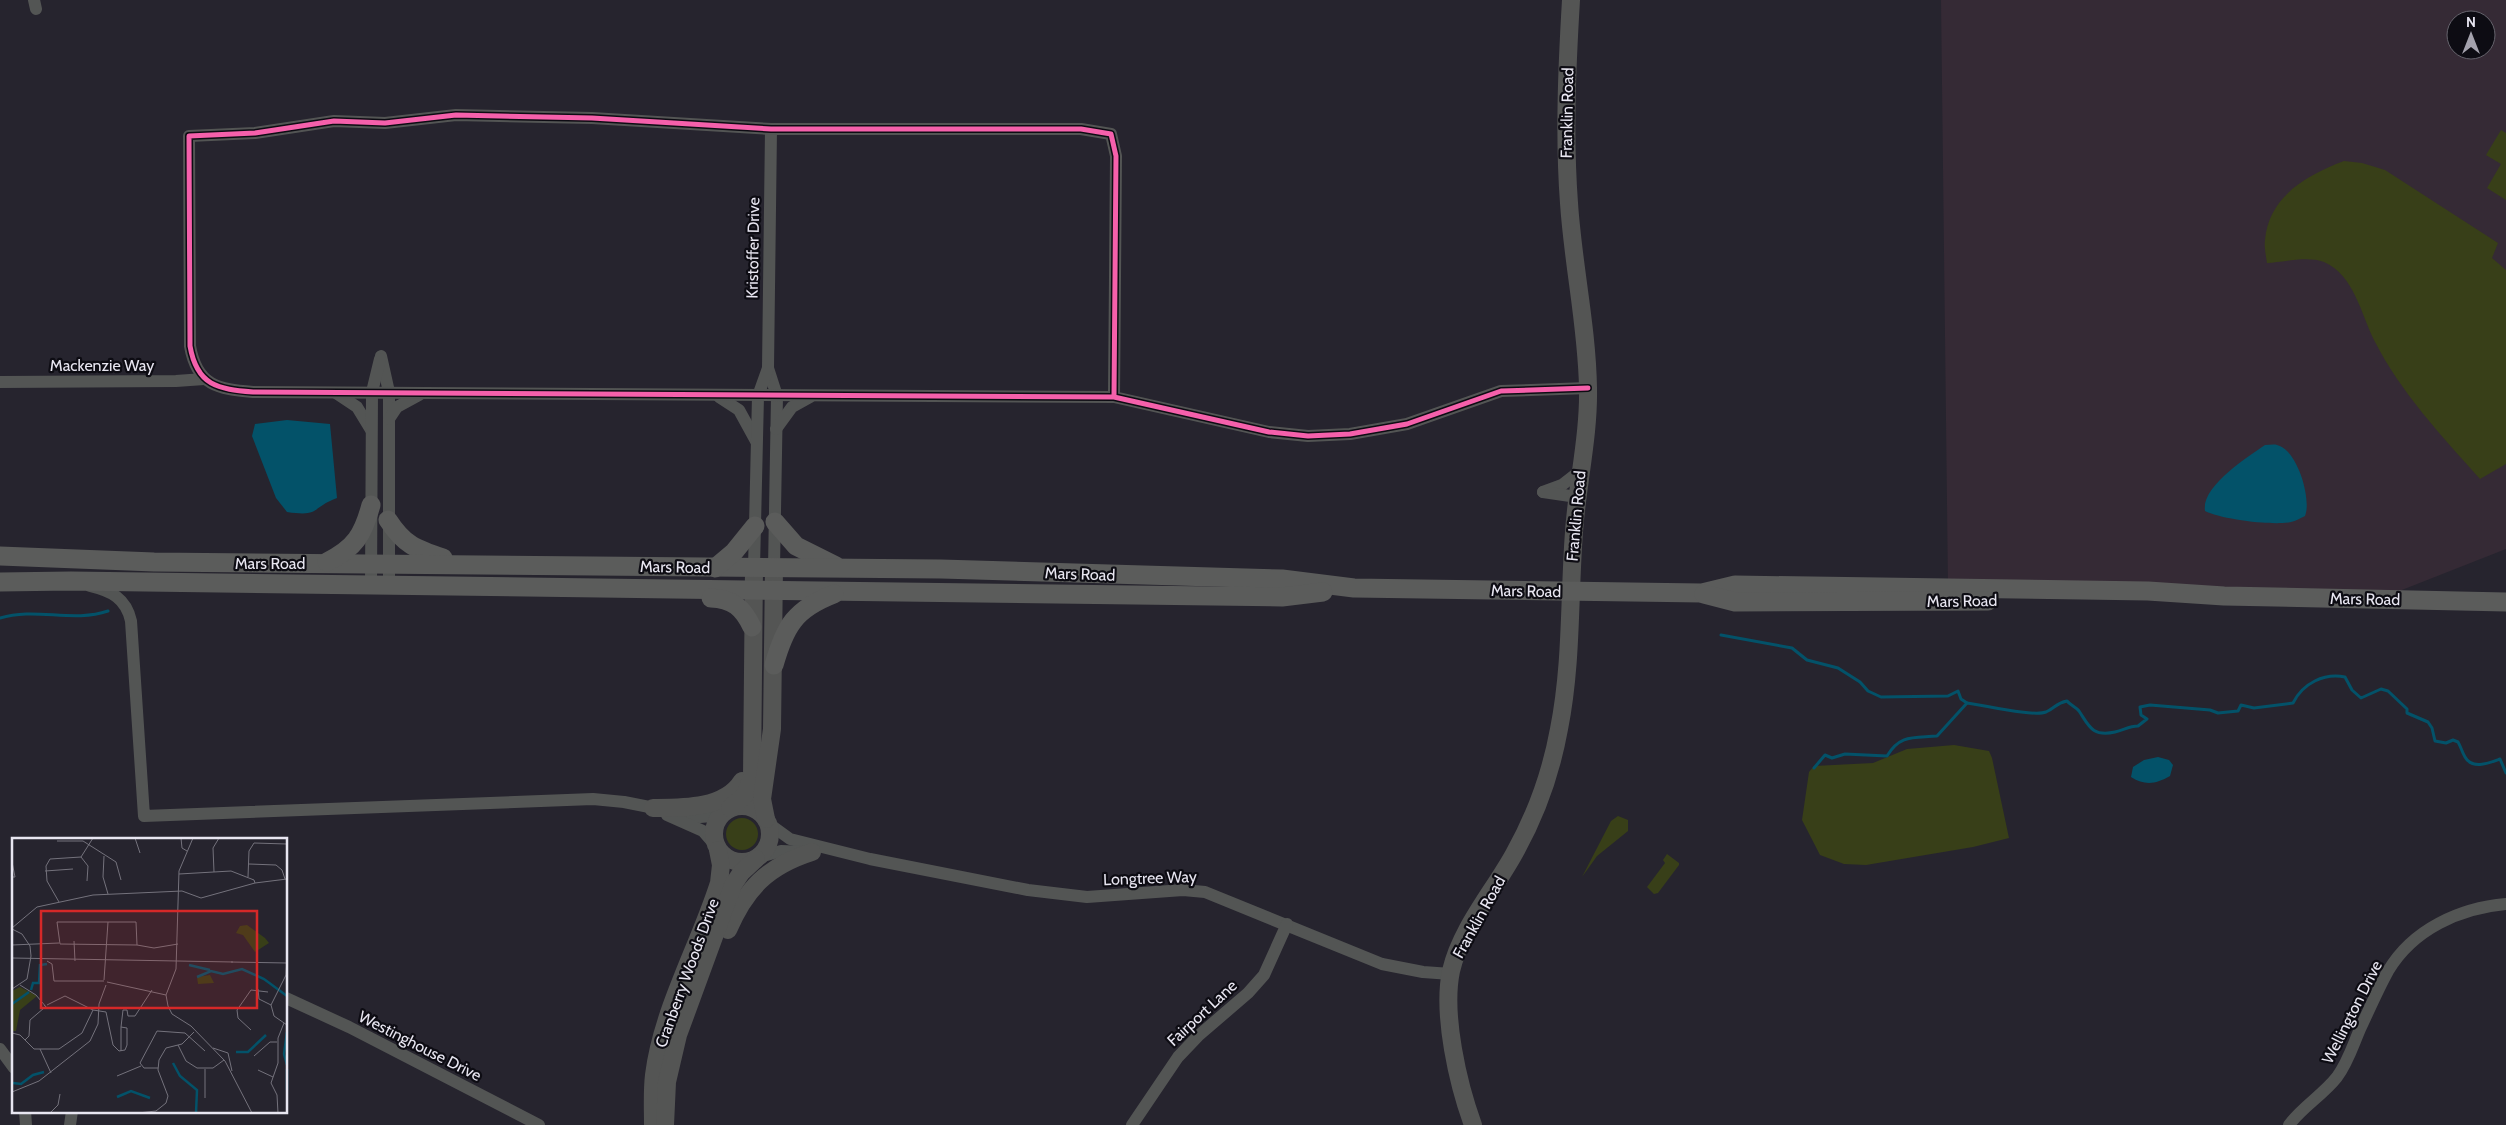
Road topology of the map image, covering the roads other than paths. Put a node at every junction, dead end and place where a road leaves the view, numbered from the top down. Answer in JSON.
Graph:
{"nodes":[{"id":1,"x":1571,"y":0,"type":"edge"},
{"id":2,"x":771,"y":129,"type":"junction"},
{"id":3,"x":768,"y":368,"type":"junction"},
{"id":4,"x":204,"y":379,"type":"junction"},
{"id":5,"x":0,"y":382,"type":"edge"},
{"id":6,"x":1588,"y":388,"type":"junction"},
{"id":7,"x":334,"y":392,"type":"junction"},
{"id":8,"x":372,"y":392,"type":"junction"},
{"id":9,"x":389,"y":392,"type":"junction"},
{"id":10,"x":426,"y":393,"type":"junction"},
{"id":11,"x":714,"y":395,"type":"junction"},
{"id":12,"x":758,"y":396,"type":"junction"},
{"id":13,"x":777,"y":396,"type":"junction"},
{"id":14,"x":813,"y":397,"type":"junction"},
{"id":15,"x":1114,"y":397,"type":"junction"},
{"id":16,"x":389,"y":419,"type":"junction"},
{"id":17,"x":776,"y":429,"type":"junction"},
{"id":18,"x":372,"y":433,"type":"junction"},
{"id":19,"x":757,"y":444,"type":"junction"},
{"id":20,"x":1580,"y":471,"type":"junction"},
{"id":21,"x":1577,"y":497,"type":"junction"},
{"id":22,"x":371,"y":505,"type":"junction"},
{"id":23,"x":388,"y":520,"type":"junction"},
{"id":24,"x":775,"y":522,"type":"junction"},
{"id":25,"x":755,"y":526,"type":"junction"},
{"id":26,"x":0,"y":556,"type":"edge"},
{"id":27,"x":325,"y":563,"type":"junction"},
{"id":28,"x":380,"y":563,"type":"junction"},
{"id":29,"x":459,"y":563,"type":"junction"},
{"id":30,"x":715,"y":568,"type":"junction"},
{"id":31,"x":754,"y":568,"type":"junction"},
{"id":32,"x":774,"y":568,"type":"junction"},
{"id":33,"x":842,"y":569,"type":"junction"},
{"id":34,"x":71,"y":581,"type":"junction"},
{"id":35,"x":0,"y":582,"type":"edge"},
{"id":36,"x":380,"y":586,"type":"junction"},
{"id":37,"x":573,"y":588,"type":"junction"},
{"id":38,"x":1349,"y":588,"type":"junction"},
{"id":39,"x":753,"y":591,"type":"junction"},
{"id":40,"x":774,"y":592,"type":"junction"},
{"id":41,"x":840,"y":592,"type":"junction"},
{"id":42,"x":1570,"y":592,"type":"junction"},
{"id":43,"x":2506,"y":602,"type":"edge"},
{"id":44,"x":752,"y":627,"type":"junction"},
{"id":45,"x":774,"y":665,"type":"junction"},
{"id":46,"x":751,"y":754,"type":"junction"},
{"id":47,"x":653,"y":808,"type":"junction"},
{"id":48,"x":728,"y":810,"type":"junction"},
{"id":49,"x":767,"y":821,"type":"junction"},
{"id":50,"x":717,"y":848,"type":"junction"},
{"id":51,"x":812,"y":852,"type":"junction"},
{"id":52,"x":758,"y":858,"type":"junction"},
{"id":53,"x":870,"y":859,"type":"junction"},
{"id":54,"x":2506,"y":904,"type":"edge"},
{"id":55,"x":1287,"y":924,"type":"junction"},
{"id":56,"x":705,"y":945,"type":"junction"},
{"id":57,"x":1451,"y":974,"type":"junction"},
{"id":58,"x":288,"y":999,"type":"edge"},
{"id":59,"x":0,"y":1049,"type":"edge"},
{"id":60,"x":674,"y":1051,"type":"junction"},
{"id":61,"x":12,"y":1065,"type":"edge"},
{"id":62,"x":25,"y":1112,"type":"edge"},
{"id":63,"x":72,"y":1112,"type":"edge"},
{"id":64,"x":1134,"y":1124,"type":"edge"},
{"id":65,"x":26,"y":1125,"type":"edge"},
{"id":66,"x":70,"y":1125,"type":"edge"},
{"id":67,"x":539,"y":1125,"type":"edge"},
{"id":68,"x":653,"y":1125,"type":"edge"},
{"id":69,"x":665,"y":1125,"type":"edge"},
{"id":70,"x":1473,"y":1125,"type":"edge"},
{"id":71,"x":2289,"y":1125,"type":"edge"}],
"edges":[{"from":1,"to":6,"type":"street","name":"Franklin Road"},
{"from":2,"to":3,"type":"street","name":"Kristoffer Drive"},
{"from":2,"to":4,"type":"street"},
{"from":2,"to":15,"type":"street"},
{"from":3,"to":12,"type":"street","name":"Kristoffer Drive"},
{"from":3,"to":13,"type":"street","name":"Kristoffer Drive"},
{"from":4,"to":5,"type":"street","name":"Mackenzie Way"},
{"from":4,"to":7,"type":"street"},
{"from":6,"to":15,"type":"street"},
{"from":6,"to":20,"type":"street","name":"Franklin Road"},
{"from":7,"to":8,"type":"street"},
{"from":7,"to":18,"type":"street"},
{"from":8,"to":9,"type":"street"},
{"from":8,"to":9,"type":"street"},
{"from":8,"to":18,"type":"street"},
{"from":9,"to":10,"type":"street"},
{"from":9,"to":16,"type":"street"},
{"from":10,"to":11,"type":"street"},
{"from":10,"to":16,"type":"street"},
{"from":11,"to":12,"type":"street"},
{"from":11,"to":19,"type":"street"},
{"from":12,"to":13,"type":"street"},
{"from":12,"to":19,"type":"street","name":"Kristoffer Drive"},
{"from":13,"to":14,"type":"street"},
{"from":13,"to":17,"type":"street","name":"Kristoffer Drive"},
{"from":14,"to":15,"type":"street"},
{"from":14,"to":17,"type":"street"},
{"from":16,"to":23,"type":"street"},
{"from":17,"to":24,"type":"street","name":"Kristoffer Drive"},
{"from":18,"to":22,"type":"street"},
{"from":19,"to":25,"type":"street","name":"Kristoffer Drive"},
{"from":20,"to":21,"type":"street","name":"Franklin Road"},
{"from":20,"to":21,"type":"street"},
{"from":21,"to":42,"type":"street","name":"Franklin Road"},
{"from":22,"to":27,"type":"main road"},
{"from":22,"to":28,"type":"street"},
{"from":23,"to":28,"type":"street"},
{"from":23,"to":29,"type":"main road"},
{"from":24,"to":32,"type":"street","name":"Kristoffer Drive"},
{"from":24,"to":33,"type":"main road"},
{"from":25,"to":30,"type":"main road"},
{"from":25,"to":31,"type":"street","name":"Kristoffer Drive"},
{"from":26,"to":27,"type":"main road","name":"Mars Road"},
{"from":27,"to":28,"type":"main road","name":"Mars Road"},
{"from":28,"to":29,"type":"main road","name":"Mars Road"},
{"from":28,"to":36,"type":"street"},
{"from":28,"to":36,"type":"street"},
{"from":29,"to":30,"type":"main road","name":"Mars Road"},
{"from":30,"to":31,"type":"main road","name":"Mars Road"},
{"from":31,"to":32,"type":"main road","name":"Mars Road"},
{"from":31,"to":39,"type":"street"},
{"from":32,"to":33,"type":"main road","name":"Mars Road"},
{"from":32,"to":40,"type":"street"},
{"from":33,"to":38,"type":"main road","name":"Mars Road"},
{"from":34,"to":35,"type":"main road","name":"Mars Road"},
{"from":34,"to":36,"type":"main road","name":"Mars Road"},
{"from":34,"to":47,"type":"street"},
{"from":36,"to":37,"type":"main road","name":"Mars Road"},
{"from":37,"to":39,"type":"main road","name":"Mars Road"},
{"from":37,"to":44,"type":"main road"},
{"from":38,"to":41,"type":"main road","name":"Mars Road"},
{"from":38,"to":42,"type":"main road","name":"Mars Road"},
{"from":39,"to":40,"type":"main road","name":"Mars Road"},
{"from":39,"to":44,"type":"street"},
{"from":40,"to":41,"type":"main road","name":"Mars Road"},
{"from":40,"to":45,"type":"street"},
{"from":41,"to":45,"type":"main road"},
{"from":42,"to":43,"type":"main road","name":"Mars Road"},
{"from":42,"to":57,"type":"street","name":"Franklin Road"},
{"from":44,"to":46,"type":"street"},
{"from":45,"to":49,"type":"street"},
{"from":46,"to":47,"type":"street"},
{"from":46,"to":48,"type":"street"},
{"from":47,"to":48,"type":"street"},
{"from":47,"to":50,"type":"street"},
{"from":48,"to":49,"type":"street"},
{"from":48,"to":50,"type":"street"},
{"from":49,"to":52,"type":"street"},
{"from":49,"to":53,"type":"street"},
{"from":50,"to":52,"type":"street"},
{"from":50,"to":56,"type":"street","name":"Cranberry Woods Drive"},
{"from":51,"to":52,"type":"street"},
{"from":51,"to":53,"type":"street"},
{"from":51,"to":60,"type":"street"},
{"from":52,"to":56,"type":"street","name":"Cranberry Woods Drive"},
{"from":53,"to":55,"type":"street","name":"Longtree Way"},
{"from":54,"to":71,"type":"street","name":"Wellington Drive"},
{"from":55,"to":57,"type":"street","name":"Longtree Way"},
{"from":55,"to":64,"type":"street","name":"Fairport Lane"},
{"from":56,"to":60,"type":"street","name":"Cranberry Woods Drive"},
{"from":56,"to":68,"type":"street","name":"Cranberry Woods Drive"},
{"from":57,"to":70,"type":"street","name":"Franklin Road"},
{"from":58,"to":67,"type":"street","name":"Westinghouse Drive"},
{"from":59,"to":61,"type":"street"},
{"from":60,"to":69,"type":"street","name":"Cranberry Woods Drive"},
{"from":62,"to":65,"type":"street"},
{"from":63,"to":66,"type":"street"}]}
